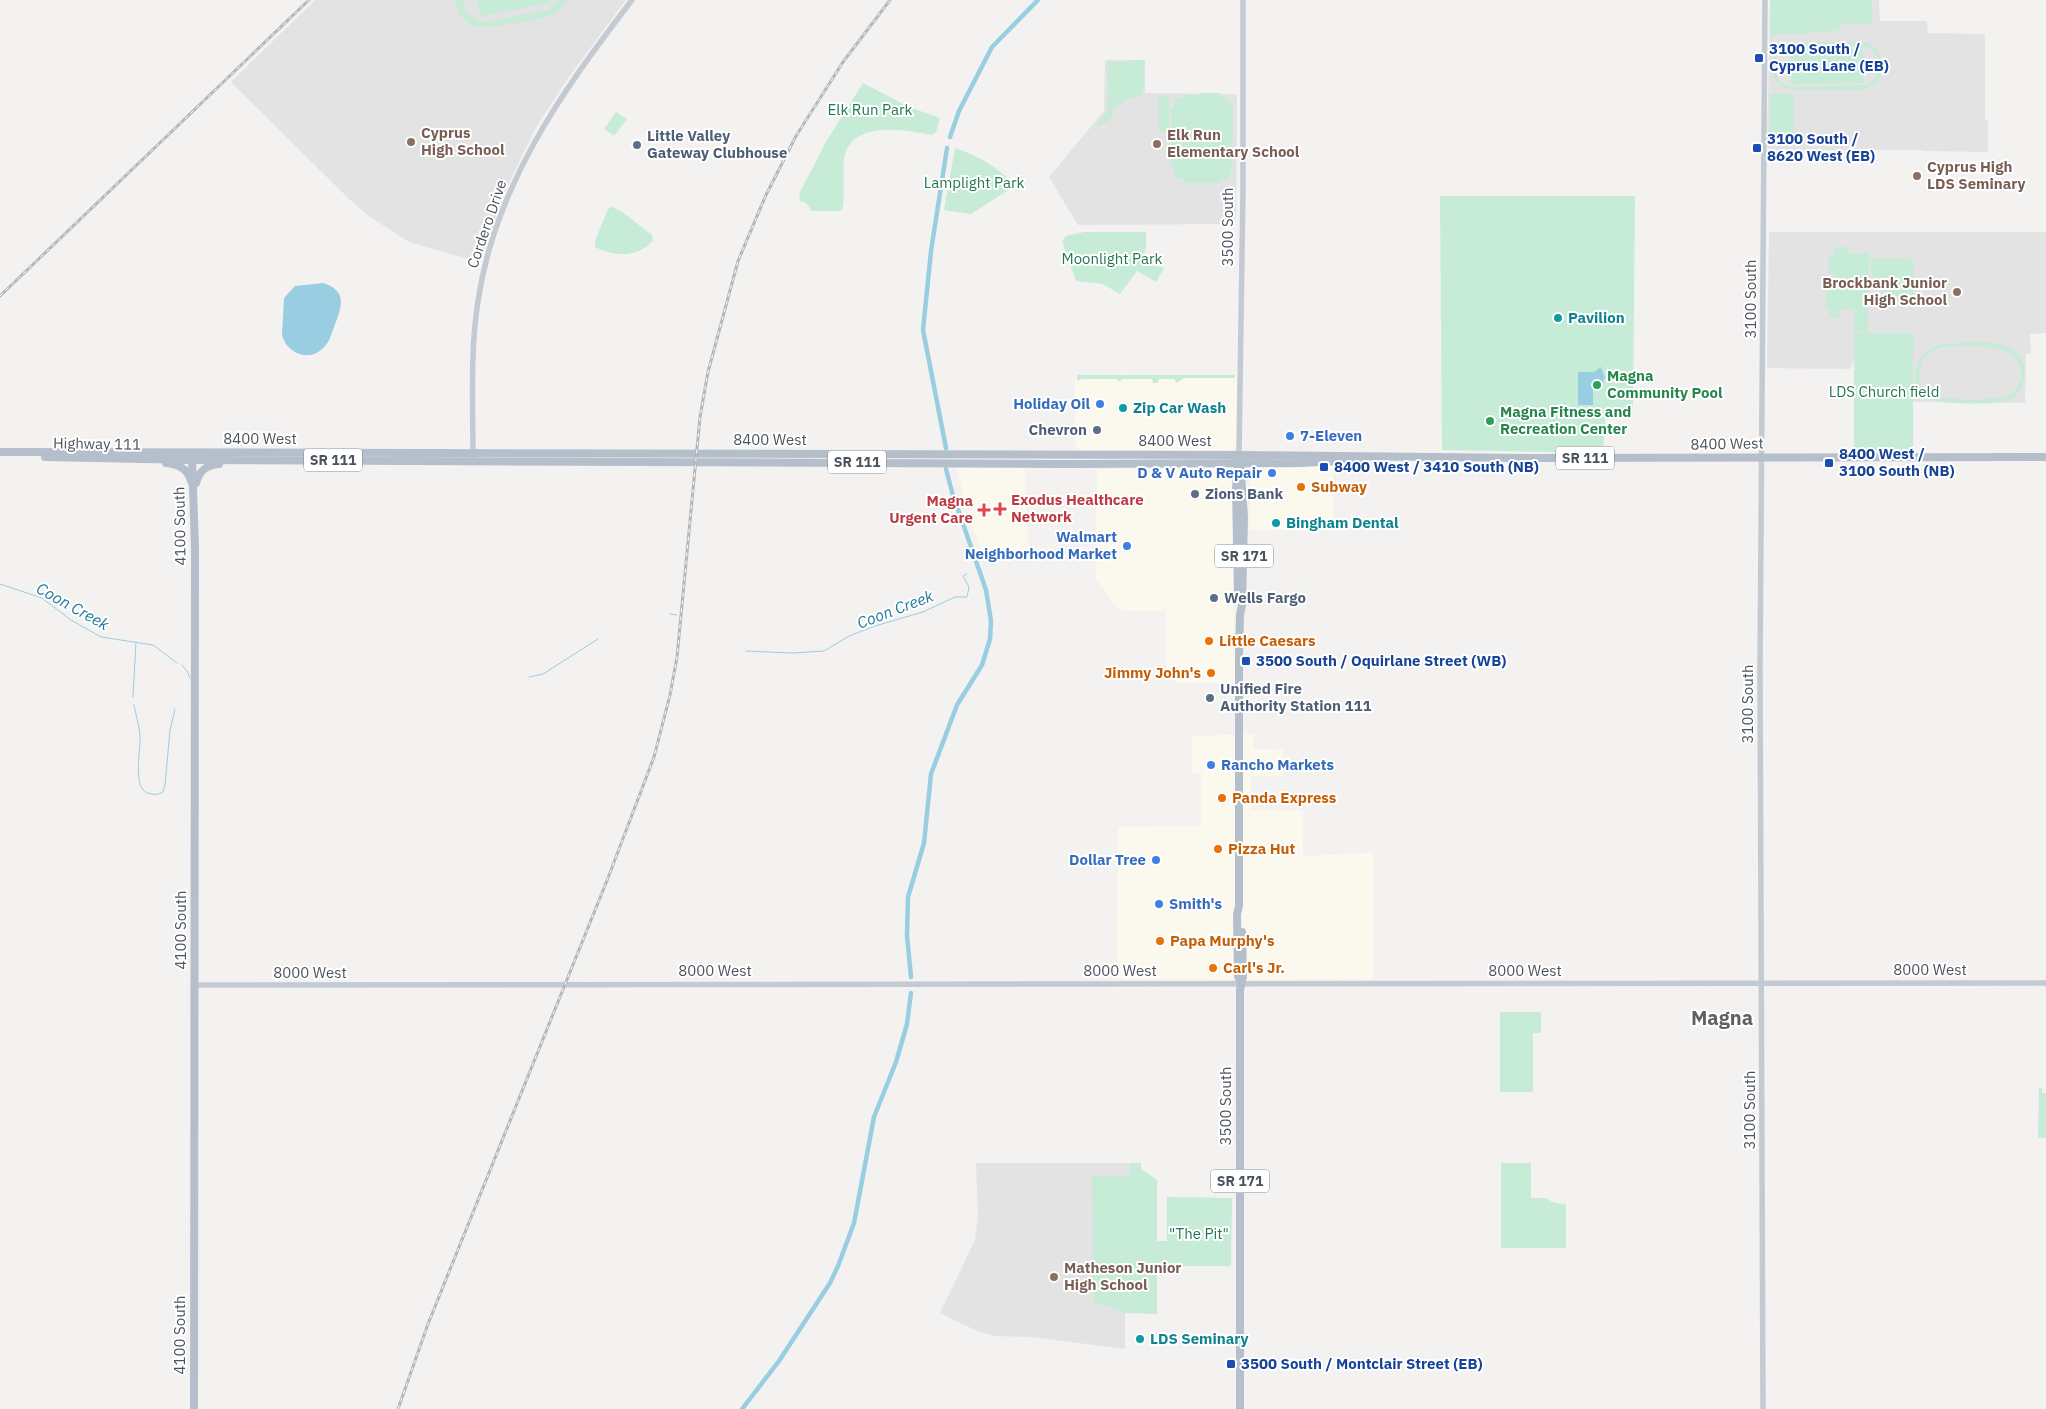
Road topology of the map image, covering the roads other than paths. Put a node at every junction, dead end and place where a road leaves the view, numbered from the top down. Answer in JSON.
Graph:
{"nodes":[{"id":1,"x":632,"y":0,"type":"edge"},
{"id":2,"x":1243,"y":0,"type":"edge"},
{"id":3,"x":1764,"y":0,"type":"edge"},
{"id":4,"x":0,"y":452,"type":"edge"},
{"id":5,"x":0,"y":456,"type":"edge"},
{"id":6,"x":192,"y":456,"type":"junction"},
{"id":7,"x":57,"y":457,"type":"junction"},
{"id":8,"x":473,"y":457,"type":"junction"},
{"id":9,"x":2046,"y":457,"type":"edge"},
{"id":10,"x":1761,"y":458,"type":"junction"},
{"id":11,"x":259,"y":460,"type":"junction"},
{"id":12,"x":1239,"y":460,"type":"junction"},
{"id":13,"x":194,"y":493,"type":"junction"},
{"id":14,"x":1761,"y":983,"type":"junction"},
{"id":15,"x":2046,"y":983,"type":"edge"},
{"id":16,"x":1240,"y":984,"type":"junction"},
{"id":17,"x":194,"y":985,"type":"junction"},
{"id":18,"x":194,"y":1409,"type":"edge"},
{"id":19,"x":1240,"y":1409,"type":"edge"},
{"id":20,"x":1763,"y":1409,"type":"edge"}],
"edges":[{"from":1,"to":8,"type":"street","name":"Cordero Drive"},
{"from":2,"to":12,"type":"street","name":"3500 South"},
{"from":3,"to":10,"type":"street","name":"3100 South"},
{"from":4,"to":6,"type":"main road","name":"Highway 111","number":"SR 111"},
{"from":5,"to":7,"type":"main road","name":"Highway 111","number":"SR 111"},
{"from":6,"to":7,"type":"main road","name":"Highway 111","number":"SR 111"},
{"from":6,"to":8,"type":"main road","name":"8400 West","number":"SR 111"},
{"from":6,"to":11,"type":"main road","name":"8400 West","number":"SR 111"},
{"from":6,"to":13,"type":"main road","name":"4100 South"},
{"from":7,"to":13,"type":"main road"},
{"from":8,"to":11,"type":"main road","name":"8400 West","number":"SR 111"},
{"from":8,"to":12,"type":"main road","name":"8400 West","number":"SR 111"},
{"from":9,"to":10,"type":"main road","name":"8400 West","number":"SR 111"},
{"from":10,"to":12,"type":"main road","name":"8400 West","number":"SR 111"},
{"from":10,"to":14,"type":"street","name":"3100 South"},
{"from":11,"to":13,"type":"main road"},
{"from":12,"to":16,"type":"main road","name":"3500 South","number":"SR 171"},
{"from":13,"to":17,"type":"main road","name":"4100 South"},
{"from":14,"to":15,"type":"street","name":"8000 West"},
{"from":14,"to":16,"type":"street","name":"8000 West"},
{"from":14,"to":20,"type":"street","name":"3100 South"},
{"from":16,"to":17,"type":"street","name":"8000 West"},
{"from":16,"to":19,"type":"main road","name":"3500 South","number":"SR 171"},
{"from":17,"to":18,"type":"main road","name":"4100 South"}]}
